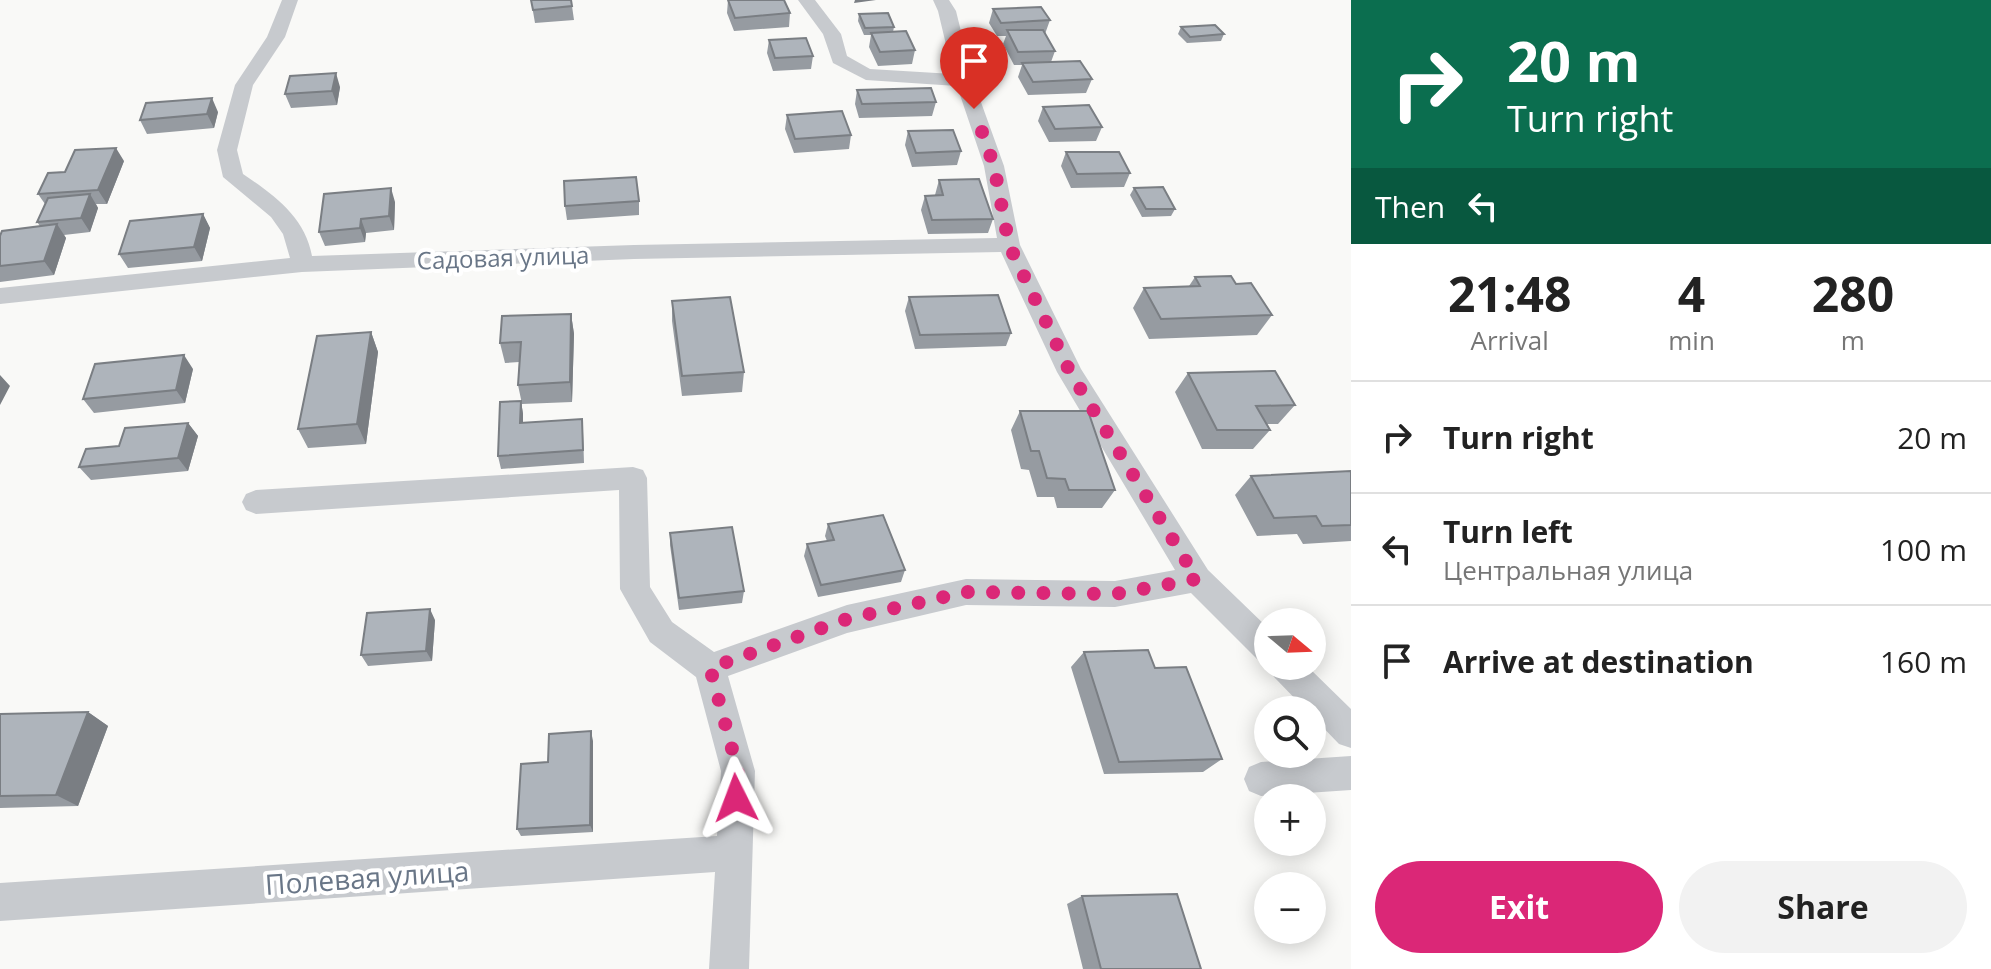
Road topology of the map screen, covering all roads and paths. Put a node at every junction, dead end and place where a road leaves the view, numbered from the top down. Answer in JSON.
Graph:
{"nodes":[{"id":1,"x":290,"y":0,"type":"edge"},
{"id":2,"x":806,"y":0,"type":"edge"},
{"id":3,"x":941,"y":0,"type":"edge"},
{"id":4,"x":964,"y":80,"type":"junction"},
{"id":5,"x":1009,"y":245,"type":"junction"},
{"id":6,"x":302,"y":264,"type":"junction"},
{"id":7,"x":0,"y":296,"type":"edge"},
{"id":8,"x":256,"y":502,"type":"dead end"},
{"id":9,"x":1197,"y":579,"type":"junction"},
{"id":10,"x":1254,"y":635,"type":"edge"},
{"id":11,"x":710,"y":668,"type":"junction"},
{"id":12,"x":1299,"y":680,"type":"edge"},
{"id":13,"x":1351,"y":732,"type":"edge"},
{"id":14,"x":1351,"y":773,"type":"edge"},
{"id":15,"x":1261,"y":779,"type":"dead end"},
{"id":16,"x":733,"y":853,"type":"junction"},
{"id":17,"x":0,"y":902,"type":"edge"},
{"id":18,"x":729,"y":969,"type":"edge"}],
"edges":[{"from":1,"to":6,"type":"street"},
{"from":2,"to":4,"type":"street"},
{"from":3,"to":4,"type":"street"},
{"from":4,"to":5,"type":"street"},
{"from":5,"to":6,"type":"street","name":"Садовая улица"},
{"from":5,"to":9,"type":"street"},
{"from":6,"to":7,"type":"street","name":"Садовая улица"},
{"from":8,"to":11,"type":"street"},
{"from":9,"to":10,"type":"street"},
{"from":9,"to":11,"type":"street"},
{"from":11,"to":16,"type":"street"},
{"from":12,"to":13,"type":"street"},
{"from":14,"to":15,"type":"street"},
{"from":16,"to":17,"type":"street","name":"Полевая улица"},
{"from":16,"to":18,"type":"street"}]}
